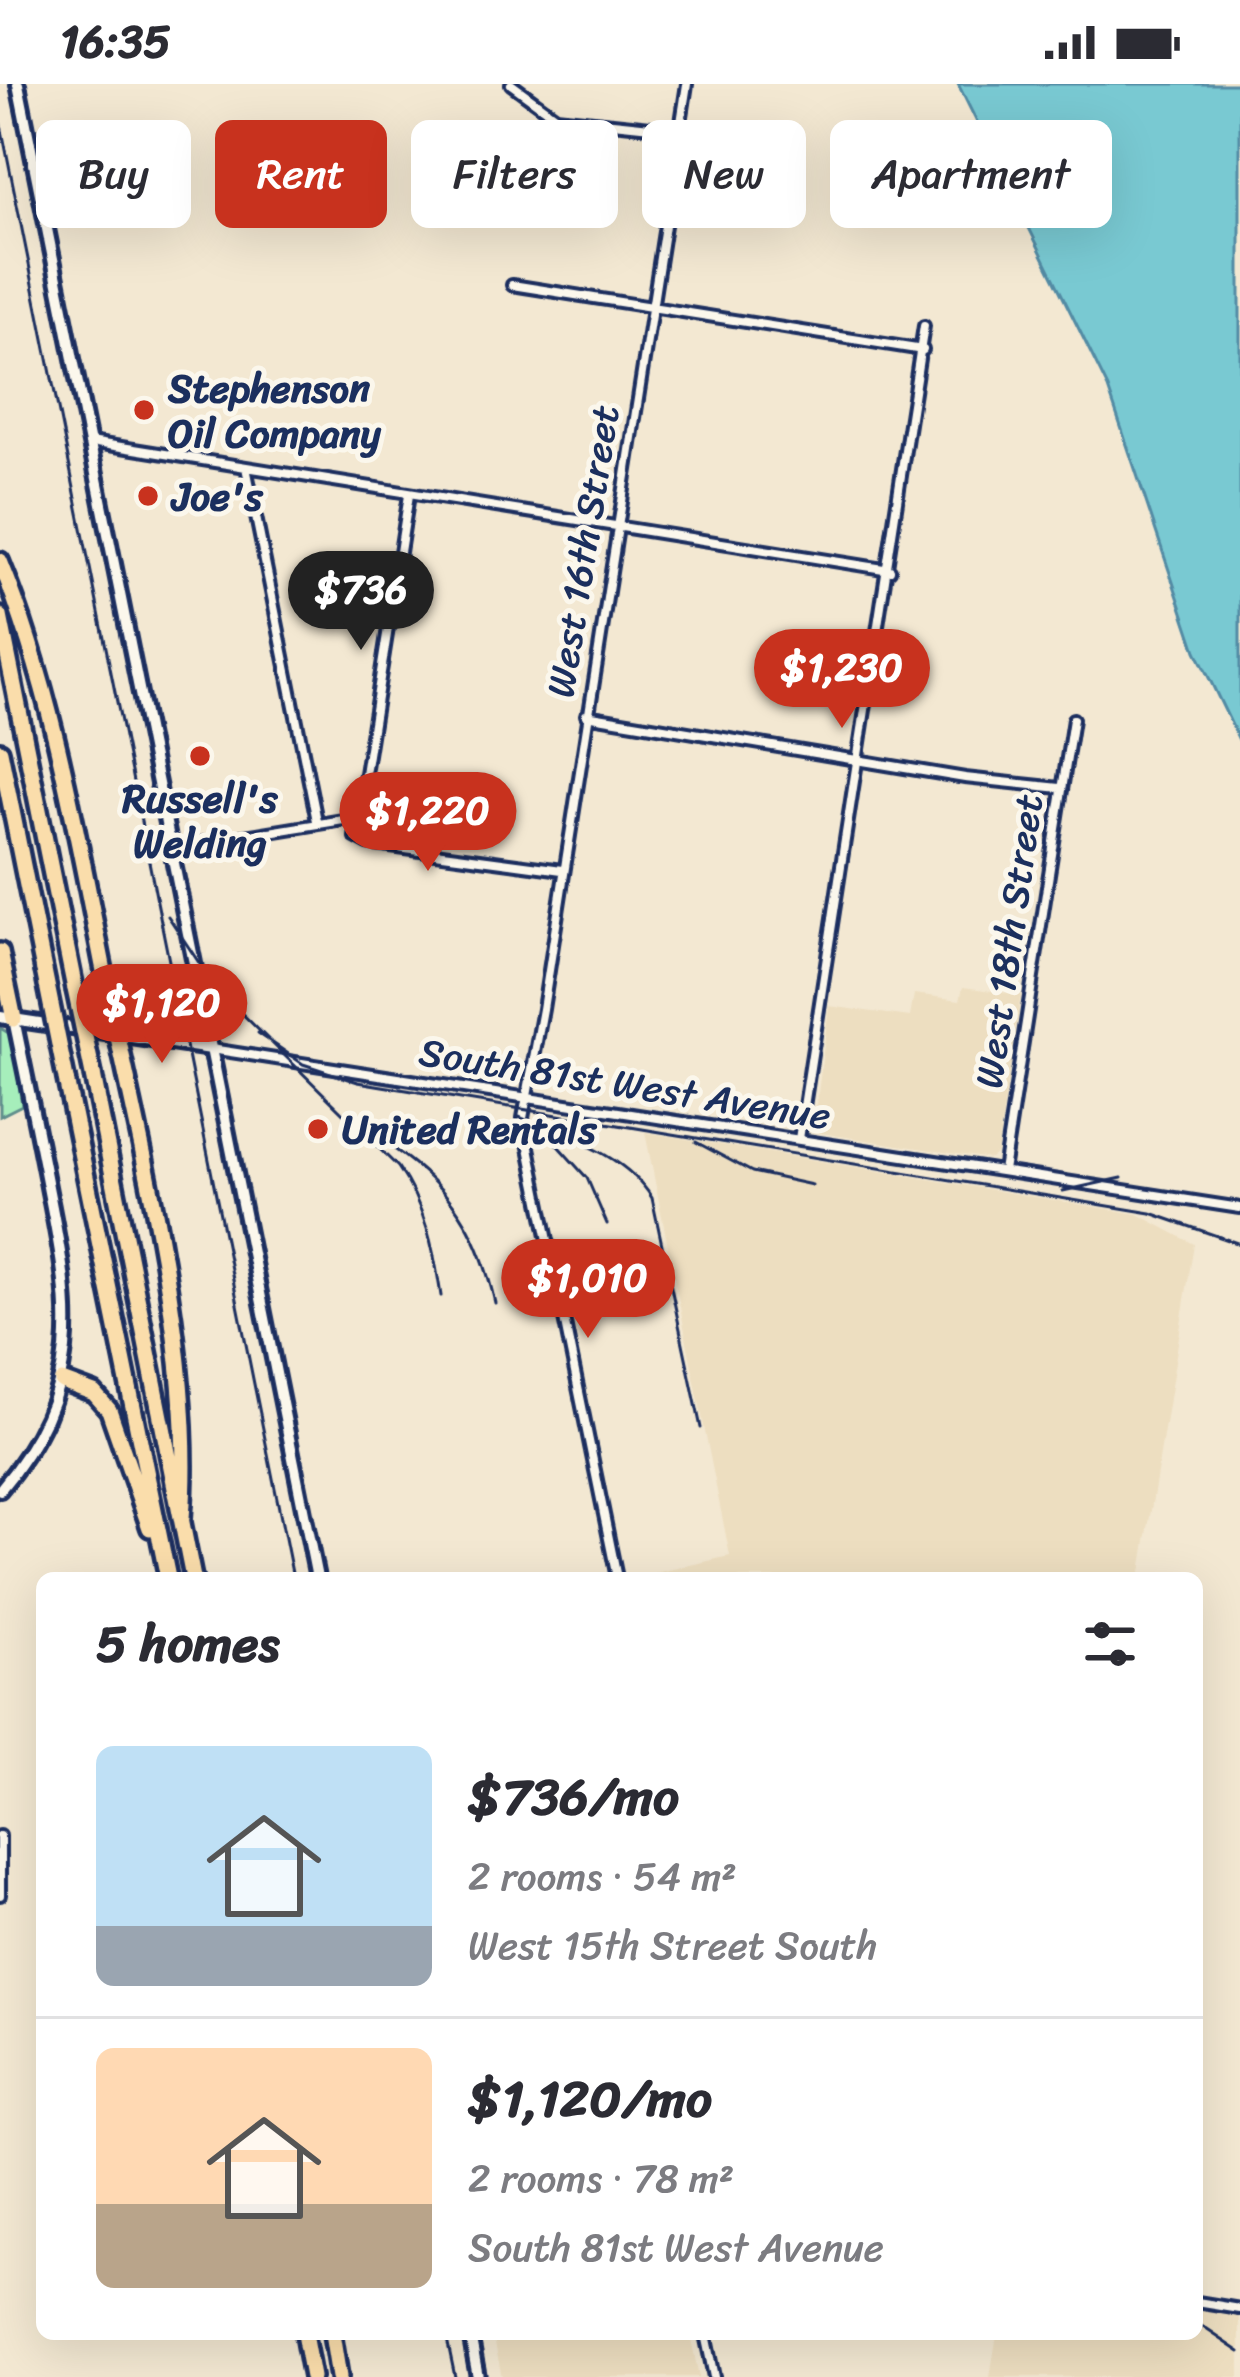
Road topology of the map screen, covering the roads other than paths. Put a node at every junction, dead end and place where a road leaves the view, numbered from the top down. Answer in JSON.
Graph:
{"nodes":[{"id":1,"x":18,"y":84,"type":"edge"},
{"id":2,"x":511,"y":84,"type":"edge"},
{"id":3,"x":687,"y":84,"type":"edge"},
{"id":4,"x":682,"y":120,"type":"edge"},
{"id":5,"x":642,"y":126,"type":"edge"},
{"id":6,"x":663,"y":228,"type":"edge"},
{"id":7,"x":512,"y":285,"type":"dead end"},
{"id":8,"x":650,"y":308,"type":"junction"},
{"id":9,"x":924,"y":326,"type":"dead end"},
{"id":10,"x":922,"y":350,"type":"junction"},
{"id":11,"x":88,"y":441,"type":"junction"},
{"id":12,"x":246,"y":467,"type":"junction"},
{"id":13,"x":409,"y":495,"type":"junction"},
{"id":14,"x":617,"y":525,"type":"junction"},
{"id":15,"x":0,"y":561,"type":"edge"},
{"id":16,"x":890,"y":570,"type":"junction"},
{"id":17,"x":0,"y":616,"type":"edge"},
{"id":18,"x":586,"y":715,"type":"junction"},
{"id":19,"x":1073,"y":719,"type":"dead end"},
{"id":20,"x":0,"y":752,"type":"edge"},
{"id":21,"x":860,"y":759,"type":"junction"},
{"id":22,"x":1060,"y":788,"type":"junction"},
{"id":23,"x":356,"y":818,"type":"junction"},
{"id":24,"x":317,"y":821,"type":"junction"},
{"id":25,"x":170,"y":848,"type":"junction"},
{"id":26,"x":562,"y":870,"type":"junction"},
{"id":27,"x":0,"y":952,"type":"edge"},
{"id":28,"x":7,"y":1018,"type":"edge"},
{"id":29,"x":118,"y":1036,"type":"junction"},
{"id":30,"x":212,"y":1049,"type":"junction"},
{"id":31,"x":527,"y":1099,"type":"junction"},
{"id":32,"x":799,"y":1139,"type":"junction"},
{"id":33,"x":1004,"y":1172,"type":"junction"},
{"id":34,"x":1240,"y":1208,"type":"edge"},
{"id":35,"x":62,"y":1381,"type":"junction"},
{"id":36,"x":0,"y":1490,"type":"edge"},
{"id":37,"x":182,"y":1518,"type":"junction"},
{"id":38,"x":167,"y":1572,"type":"edge"},
{"id":39,"x":193,"y":1572,"type":"edge"},
{"id":40,"x":316,"y":1572,"type":"edge"},
{"id":41,"x":615,"y":1572,"type":"edge"},
{"id":42,"x":0,"y":1836,"type":"edge"},
{"id":43,"x":0,"y":1895,"type":"edge"},
{"id":44,"x":1203,"y":2303,"type":"edge"},
{"id":45,"x":1240,"y":2309,"type":"edge"},
{"id":46,"x":305,"y":2340,"type":"edge"},
{"id":47,"x":333,"y":2340,"type":"edge"},
{"id":48,"x":471,"y":2340,"type":"edge"},
{"id":49,"x":706,"y":2340,"type":"edge"},
{"id":50,"x":312,"y":2377,"type":"edge"},
{"id":51,"x":340,"y":2377,"type":"edge"},
{"id":52,"x":478,"y":2377,"type":"edge"},
{"id":53,"x":713,"y":2377,"type":"edge"}],
"edges":[{"from":1,"to":11,"type":"main road"},
{"from":2,"to":5,"type":"street"},
{"from":3,"to":4,"type":"street","name":"West 16th Street"},
{"from":6,"to":8,"type":"street","name":"West 16th Street"},
{"from":7,"to":8,"type":"street"},
{"from":8,"to":10,"type":"street"},
{"from":8,"to":14,"type":"street","name":"West 16th Street"},
{"from":9,"to":10,"type":"street"},
{"from":10,"to":16,"type":"street"},
{"from":11,"to":12,"type":"street"},
{"from":11,"to":25,"type":"main road"},
{"from":12,"to":13,"type":"street"},
{"from":12,"to":24,"type":"street"},
{"from":13,"to":14,"type":"street"},
{"from":13,"to":23,"type":"street"},
{"from":14,"to":16,"type":"street"},
{"from":14,"to":18,"type":"street","name":"West 16th Street"},
{"from":15,"to":29,"type":"highway"},
{"from":16,"to":21,"type":"street"},
{"from":17,"to":37,"type":"highway","bridge":true},
{"from":18,"to":21,"type":"street"},
{"from":18,"to":26,"type":"street","name":"West 16th Street"},
{"from":19,"to":22,"type":"street","name":"West 18th Street"},
{"from":20,"to":38,"type":"highway","bridge":true},
{"from":21,"to":22,"type":"street"},
{"from":21,"to":32,"type":"street"},
{"from":22,"to":33,"type":"street","name":"West 18th Street"},
{"from":23,"to":24,"type":"street"},
{"from":23,"to":26,"type":"street"},
{"from":24,"to":25,"type":"street"},
{"from":25,"to":30,"type":"main road"},
{"from":26,"to":31,"type":"street","name":"West 16th Street"},
{"from":27,"to":28,"type":"highway"},
{"from":28,"to":29,"type":"main road","name":"South 81st West Avenue"},
{"from":28,"to":35,"type":"main road"},
{"from":29,"to":30,"type":"main road","name":"South 81st West Avenue"},
{"from":29,"to":37,"type":"highway"},
{"from":30,"to":31,"type":"street","name":"South 81st West Avenue"},
{"from":30,"to":40,"type":"main road"},
{"from":31,"to":32,"type":"street","name":"South 81st West Avenue"},
{"from":31,"to":41,"type":"street","name":"West 16th Street"},
{"from":32,"to":33,"type":"street","name":"South 81st West Avenue"},
{"from":33,"to":34,"type":"street","name":"South 81st West Avenue"},
{"from":35,"to":36,"type":"main road"},
{"from":35,"to":38,"type":"highway"},
{"from":37,"to":39,"type":"highway"},
{"from":42,"to":43,"type":"street"},
{"from":44,"to":45,"type":"street"},
{"from":46,"to":50,"type":"highway"},
{"from":47,"to":51,"type":"highway"},
{"from":48,"to":52,"type":"main road"},
{"from":49,"to":53,"type":"street"}]}
